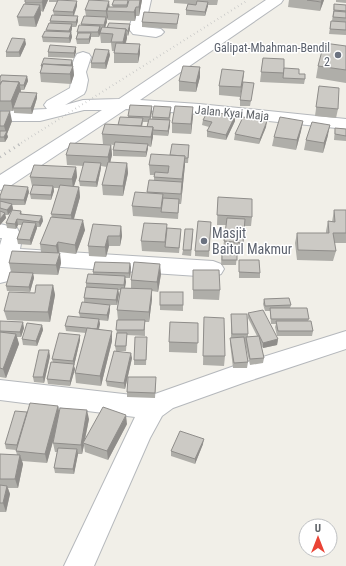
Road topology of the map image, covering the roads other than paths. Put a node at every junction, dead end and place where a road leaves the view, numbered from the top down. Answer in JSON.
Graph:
{"nodes":[{"id":1,"x":144,"y":0,"type":"edge"},
{"id":2,"x":276,"y":0,"type":"edge"},
{"id":3,"x":156,"y":32,"type":"dead end"},
{"id":4,"x":83,"y":57,"type":"dead end"},
{"id":5,"x":123,"y":104,"type":"junction"},
{"id":6,"x":62,"y":112,"type":"junction"},
{"id":7,"x":0,"y":116,"type":"edge"},
{"id":8,"x":346,"y":124,"type":"edge"},
{"id":9,"x":0,"y":184,"type":"edge"},
{"id":10,"x":0,"y":231,"type":"edge"},
{"id":11,"x":4,"y":256,"type":"edge"},
{"id":12,"x":213,"y":269,"type":"edge"},
{"id":13,"x":0,"y":275,"type":"edge"},
{"id":14,"x":346,"y":340,"type":"edge"},
{"id":15,"x":0,"y":390,"type":"edge"},
{"id":16,"x":153,"y":408,"type":"junction"},
{"id":17,"x":79,"y":566,"type":"edge"}],
"edges":[{"from":1,"to":3,"type":"street"},
{"from":2,"to":5,"type":"street"},
{"from":4,"to":6,"type":"street"},
{"from":5,"to":6,"type":"street","name":"Jalan Kyai Maja"},
{"from":5,"to":8,"type":"street","name":"Jalan Kyai Maja"},
{"from":5,"to":9,"type":"street"},
{"from":6,"to":7,"type":"street","name":"Jalan Kyai Maja"},
{"from":10,"to":11,"type":"street"},
{"from":11,"to":12,"type":"street"},
{"from":11,"to":13,"type":"street"},
{"from":14,"to":16,"type":"street"},
{"from":15,"to":16,"type":"street"},
{"from":16,"to":17,"type":"street"}]}
